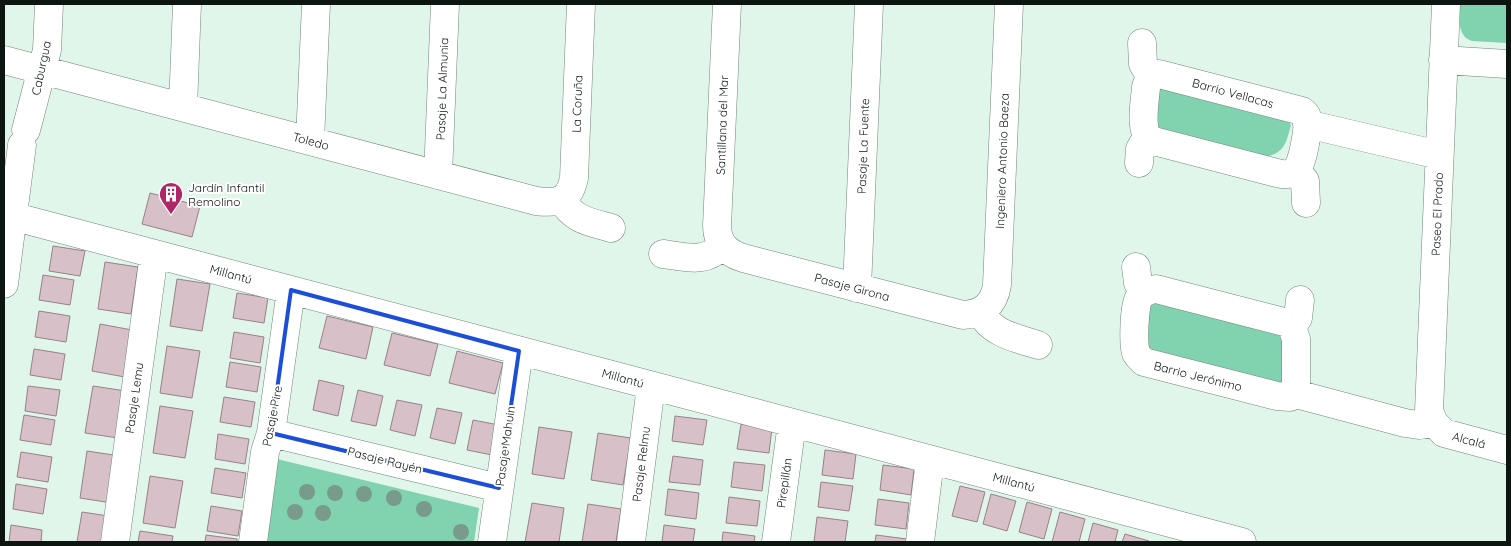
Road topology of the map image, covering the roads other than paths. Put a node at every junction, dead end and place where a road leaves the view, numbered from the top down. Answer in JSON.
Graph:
{"nodes":[{"id":1,"x":49,"y":4,"type":"edge"},
{"id":2,"x":187,"y":4,"type":"edge"},
{"id":3,"x":316,"y":4,"type":"edge"},
{"id":4,"x":445,"y":4,"type":"edge"},
{"id":5,"x":581,"y":4,"type":"edge"},
{"id":6,"x":727,"y":4,"type":"edge"},
{"id":7,"x":868,"y":4,"type":"edge"},
{"id":8,"x":1009,"y":4,"type":"edge"},
{"id":9,"x":1446,"y":4,"type":"edge"},
{"id":10,"x":1142,"y":43,"type":"dead end"},
{"id":11,"x":4,"y":60,"type":"edge"},
{"id":12,"x":1444,"y":60,"type":"junction"},
{"id":13,"x":1507,"y":64,"type":"edge"},
{"id":14,"x":42,"y":70,"type":"junction"},
{"id":15,"x":1151,"y":77,"type":"junction"},
{"id":16,"x":182,"y":107,"type":"junction"},
{"id":17,"x":1307,"y":124,"type":"junction"},
{"id":18,"x":1147,"y":137,"type":"junction"},
{"id":19,"x":310,"y":141,"type":"junction"},
{"id":20,"x":1440,"y":154,"type":"junction"},
{"id":21,"x":1139,"y":163,"type":"dead end"},
{"id":22,"x":1296,"y":170,"type":"junction"},
{"id":23,"x":438,"y":175,"type":"junction"},
{"id":24,"x":562,"y":200,"type":"junction"},
{"id":25,"x":1306,"y":203,"type":"dead end"},
{"id":26,"x":8,"y":215,"type":"edge"},
{"id":27,"x":611,"y":228,"type":"dead end"},
{"id":28,"x":723,"y":245,"type":"junction"},
{"id":29,"x":154,"y":254,"type":"junction"},
{"id":30,"x":663,"y":254,"type":"dead end"},
{"id":31,"x":1136,"y":267,"type":"dead end"},
{"id":32,"x":4,"y":284,"type":"edge"},
{"id":33,"x":857,"y":288,"type":"junction"},
{"id":34,"x":291,"y":290,"type":"junction"},
{"id":35,"x":1144,"y":293,"type":"junction"},
{"id":36,"x":1300,"y":300,"type":"dead end"},
{"id":37,"x":980,"y":312,"type":"junction"},
{"id":38,"x":1292,"y":327,"type":"junction"},
{"id":39,"x":1038,"y":346,"type":"dead end"},
{"id":40,"x":519,"y":351,"type":"junction"},
{"id":41,"x":651,"y":386,"type":"junction"},
{"id":42,"x":1296,"y":394,"type":"junction"},
{"id":43,"x":792,"y":423,"type":"junction"},
{"id":44,"x":1434,"y":423,"type":"junction"},
{"id":45,"x":271,"y":433,"type":"junction"},
{"id":46,"x":1507,"y":450,"type":"edge"},
{"id":47,"x":930,"y":460,"type":"junction"},
{"id":48,"x":499,"y":488,"type":"junction"},
{"id":49,"x":115,"y":542,"type":"edge"},
{"id":50,"x":253,"y":542,"type":"edge"},
{"id":51,"x":492,"y":542,"type":"edge"},
{"id":52,"x":631,"y":542,"type":"edge"},
{"id":53,"x":776,"y":542,"type":"edge"},
{"id":54,"x":920,"y":542,"type":"edge"},
{"id":55,"x":1242,"y":542,"type":"edge"}],
"edges":[{"from":1,"to":14,"type":"street","name":"Caburgua"},
{"from":2,"to":16,"type":"street"},
{"from":3,"to":19,"type":"street"},
{"from":4,"to":23,"type":"street","name":"Pasaje La Almunia"},
{"from":5,"to":24,"type":"street","name":"La Coruña"},
{"from":6,"to":28,"type":"street","name":"Santillana del Mar"},
{"from":7,"to":33,"type":"street","name":"Pasaje La Fuente"},
{"from":8,"to":37,"type":"street","name":"Ingeniero Antonio Baeza"},
{"from":9,"to":12,"type":"street","name":"Paseo El Prado"},
{"from":10,"to":15,"type":"street"},
{"from":11,"to":14,"type":"street","name":"Toledo"},
{"from":12,"to":13,"type":"street"},
{"from":12,"to":20,"type":"street","name":"Paseo El Prado"},
{"from":14,"to":16,"type":"street","name":"Toledo"},
{"from":14,"to":26,"type":"street","name":"Caburgua"},
{"from":15,"to":17,"type":"street","name":"Barrio Vellacas"},
{"from":15,"to":18,"type":"street"},
{"from":16,"to":19,"type":"street","name":"Toledo"},
{"from":17,"to":20,"type":"street"},
{"from":17,"to":22,"type":"street"},
{"from":18,"to":21,"type":"street"},
{"from":18,"to":22,"type":"street"},
{"from":19,"to":23,"type":"street","name":"Toledo"},
{"from":20,"to":44,"type":"street","name":"Paseo El Prado"},
{"from":22,"to":25,"type":"street"},
{"from":23,"to":24,"type":"street","name":"Toledo"},
{"from":24,"to":27,"type":"street"},
{"from":26,"to":29,"type":"street","name":"Millantú"},
{"from":26,"to":32,"type":"street","name":"Caburgua"},
{"from":28,"to":30,"type":"street"},
{"from":28,"to":33,"type":"street","name":"Pasaje Girona"},
{"from":29,"to":34,"type":"street","name":"Millantú"},
{"from":29,"to":49,"type":"street","name":"Pasaje Lemu"},
{"from":31,"to":35,"type":"street"},
{"from":33,"to":37,"type":"street","name":"Pasaje Girona"},
{"from":34,"to":40,"type":"street","name":"Millantú"},
{"from":34,"to":45,"type":"street","name":"Pasaje Pire"},
{"from":35,"to":38,"type":"street"},
{"from":35,"to":42,"type":"street","name":"Barrio Jerónimo"},
{"from":36,"to":38,"type":"street"},
{"from":37,"to":39,"type":"street"},
{"from":38,"to":42,"type":"street"},
{"from":40,"to":41,"type":"street","name":"Millantú"},
{"from":40,"to":48,"type":"street","name":"Pasaje Mahuin"},
{"from":41,"to":43,"type":"street","name":"Millantú"},
{"from":41,"to":52,"type":"street","name":"Pasaje Relmu"},
{"from":42,"to":44,"type":"street","name":"Barrio Jerónimo"},
{"from":43,"to":47,"type":"street","name":"Millantú"},
{"from":43,"to":53,"type":"street","name":"Pirepillán"},
{"from":44,"to":46,"type":"street","name":"Alcalá"},
{"from":45,"to":48,"type":"street","name":"Pasaje Rayén"},
{"from":45,"to":50,"type":"street","name":"Pasaje Pire"},
{"from":47,"to":54,"type":"street"},
{"from":47,"to":55,"type":"street","name":"Millantú"},
{"from":48,"to":51,"type":"street","name":"Pasaje Mahuin"}]}
